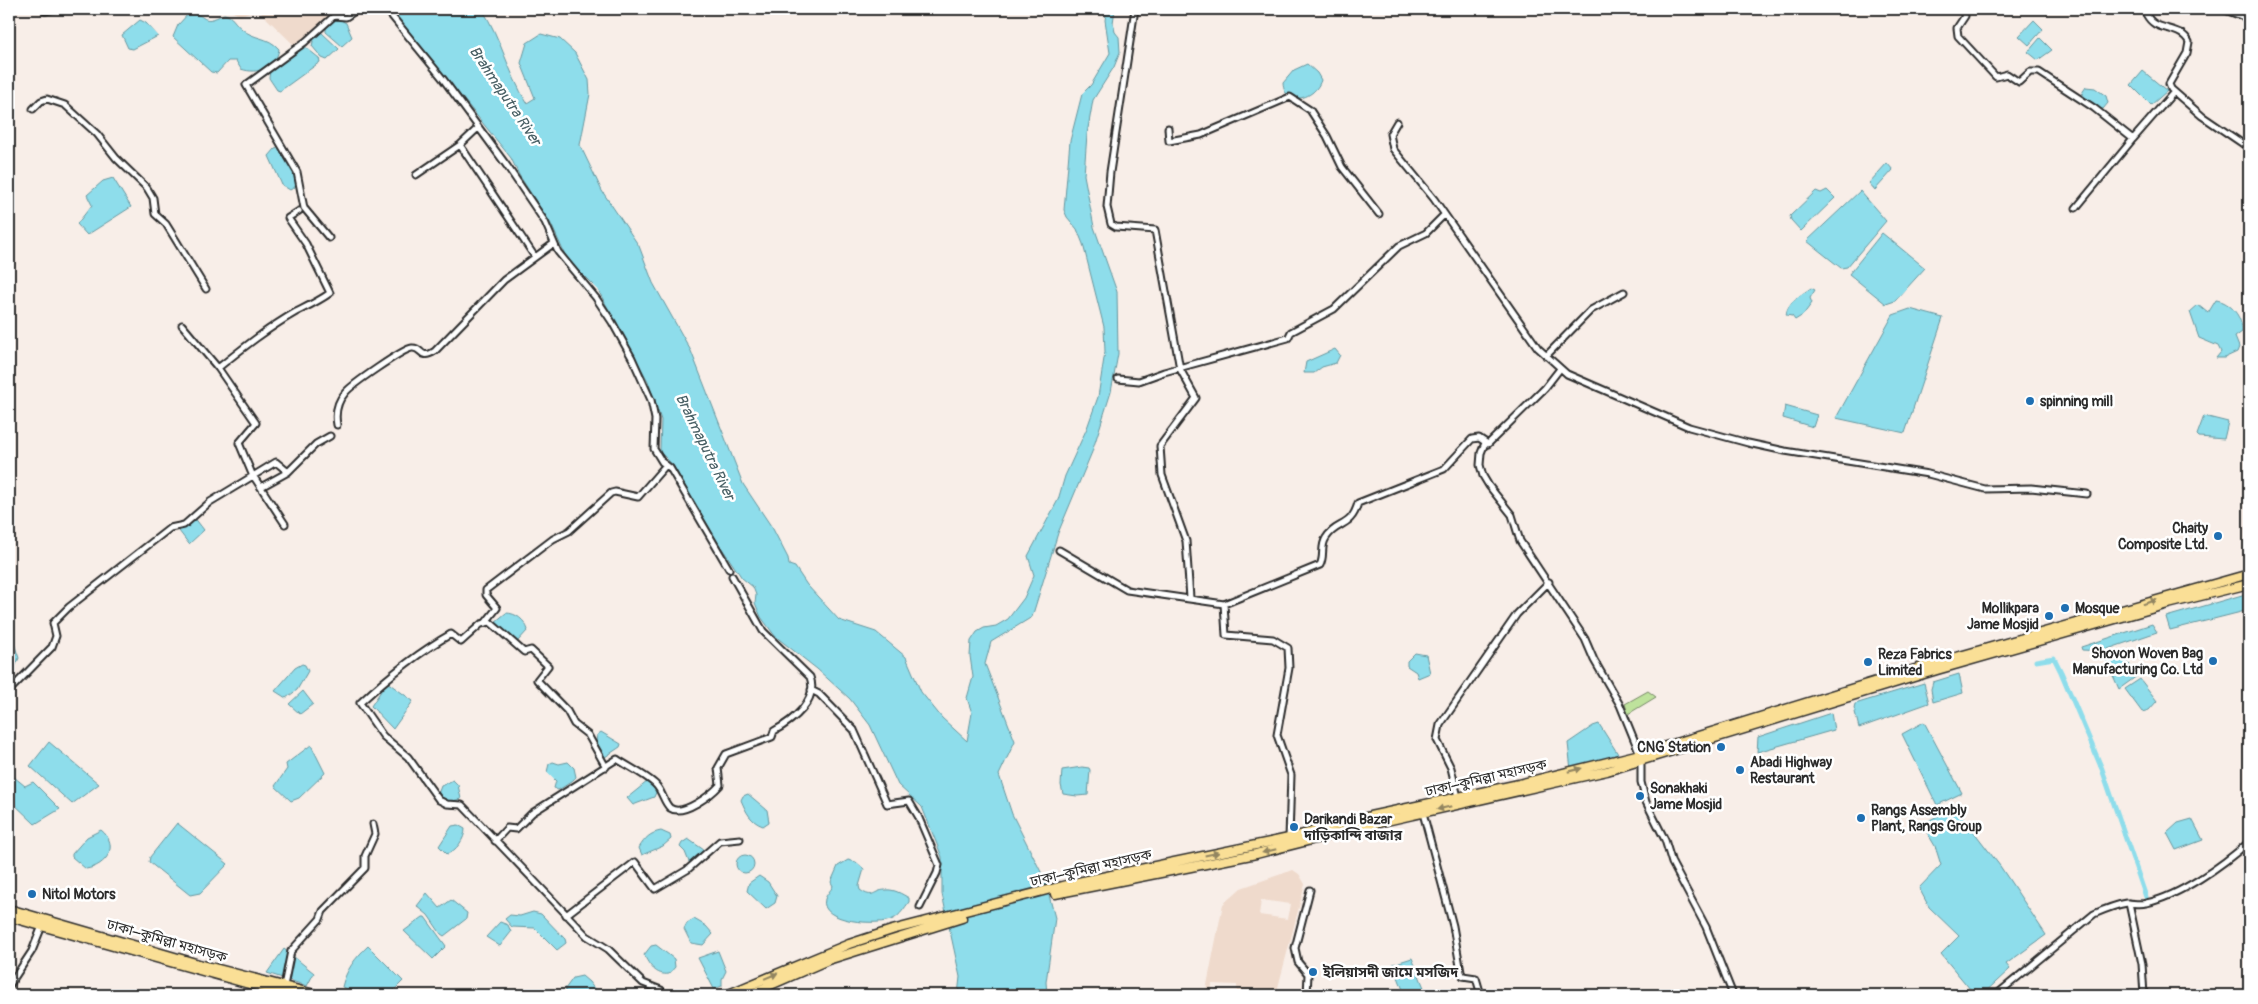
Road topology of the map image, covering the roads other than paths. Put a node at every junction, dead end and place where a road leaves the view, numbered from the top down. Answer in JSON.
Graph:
{"nodes":[{"id":1,"x":55,"y":9,"type":"edge"},
{"id":2,"x":358,"y":9,"type":"edge"},
{"id":3,"x":386,"y":9,"type":"edge"},
{"id":4,"x":1135,"y":9,"type":"edge"},
{"id":5,"x":1961,"y":9,"type":"edge"},
{"id":6,"x":2143,"y":9,"type":"edge"},
{"id":7,"x":2223,"y":9,"type":"edge"},
{"id":8,"x":45,"y":11,"type":"dead end"},
{"id":9,"x":2249,"y":19,"type":"edge"},
{"id":10,"x":2174,"y":92,"type":"junction"},
{"id":11,"x":33,"y":109,"type":"dead end"},
{"id":12,"x":1398,"y":122,"type":"dead end"},
{"id":13,"x":478,"y":128,"type":"junction"},
{"id":14,"x":1168,"y":128,"type":"dead end"},
{"id":15,"x":2133,"y":139,"type":"junction"},
{"id":16,"x":460,"y":145,"type":"junction"},
{"id":17,"x":2249,"y":148,"type":"edge"},
{"id":18,"x":416,"y":175,"type":"dead end"},
{"id":19,"x":2076,"y":208,"type":"dead end"},
{"id":20,"x":298,"y":212,"type":"dead end"},
{"id":21,"x":1379,"y":214,"type":"dead end"},
{"id":22,"x":1444,"y":214,"type":"junction"},
{"id":23,"x":329,"y":238,"type":"dead end"},
{"id":24,"x":553,"y":244,"type":"junction"},
{"id":25,"x":535,"y":257,"type":"junction"},
{"id":26,"x":206,"y":289,"type":"dead end"},
{"id":27,"x":1624,"y":292,"type":"dead end"},
{"id":28,"x":182,"y":325,"type":"dead end"},
{"id":29,"x":1546,"y":356,"type":"junction"},
{"id":30,"x":218,"y":368,"type":"junction"},
{"id":31,"x":1180,"y":369,"type":"junction"},
{"id":32,"x":1560,"y":370,"type":"junction"},
{"id":33,"x":1118,"y":379,"type":"dead end"},
{"id":34,"x":337,"y":425,"type":"dead end"},
{"id":35,"x":330,"y":436,"type":"dead end"},
{"id":36,"x":1485,"y":444,"type":"junction"},
{"id":37,"x":666,"y":465,"type":"junction"},
{"id":38,"x":288,"y":472,"type":"junction"},
{"id":39,"x":252,"y":474,"type":"junction"},
{"id":40,"x":261,"y":488,"type":"junction"},
{"id":41,"x":2087,"y":494,"type":"dead end"},
{"id":42,"x":285,"y":524,"type":"dead end"},
{"id":43,"x":1059,"y":550,"type":"dead end"},
{"id":44,"x":730,"y":569,"type":"dead end"},
{"id":45,"x":2249,"y":574,"type":"edge"},
{"id":46,"x":732,"y":576,"type":"dead end"},
{"id":47,"x":1549,"y":582,"type":"junction"},
{"id":48,"x":2249,"y":584,"type":"edge"},
{"id":49,"x":1190,"y":598,"type":"junction"},
{"id":50,"x":1224,"y":604,"type":"junction"},
{"id":51,"x":486,"y":622,"type":"junction"},
{"id":52,"x":812,"y":690,"type":"junction"},
{"id":53,"x":9,"y":691,"type":"edge"},
{"id":54,"x":1641,"y":757,"type":"junction"},
{"id":55,"x":606,"y":767,"type":"junction"},
{"id":56,"x":1458,"y":797,"type":"junction"},
{"id":57,"x":1423,"y":813,"type":"junction"},
{"id":58,"x":373,"y":824,"type":"dead end"},
{"id":59,"x":1288,"y":838,"type":"junction"},
{"id":60,"x":740,"y":839,"type":"dead end"},
{"id":61,"x":495,"y":841,"type":"junction"},
{"id":62,"x":2249,"y":842,"type":"edge"},
{"id":63,"x":1079,"y":884,"type":"junction"},
{"id":64,"x":1310,"y":890,"type":"dead end"},
{"id":65,"x":2129,"y":903,"type":"junction"},
{"id":66,"x":920,"y":907,"type":"dead end"},
{"id":67,"x":9,"y":909,"type":"edge"},
{"id":68,"x":566,"y":915,"type":"junction"},
{"id":69,"x":9,"y":917,"type":"edge"},
{"id":70,"x":926,"y":924,"type":"junction"},
{"id":71,"x":42,"y":926,"type":"junction"},
{"id":72,"x":9,"y":986,"type":"edge"},
{"id":73,"x":284,"y":992,"type":"edge"},
{"id":74,"x":318,"y":995,"type":"edge"},
{"id":75,"x":665,"y":995,"type":"edge"},
{"id":76,"x":726,"y":995,"type":"edge"},
{"id":77,"x":748,"y":995,"type":"edge"},
{"id":78,"x":1307,"y":995,"type":"edge"},
{"id":79,"x":1481,"y":995,"type":"edge"},
{"id":80,"x":1733,"y":995,"type":"edge"},
{"id":81,"x":1996,"y":995,"type":"edge"},
{"id":82,"x":2144,"y":995,"type":"edge"}],
"edges":[{"from":1,"to":8,"type":"street"},
{"from":2,"to":23,"type":"street"},
{"from":3,"to":13,"type":"street"},
{"from":4,"to":31,"type":"street"},
{"from":5,"to":15,"type":"street"},
{"from":6,"to":10,"type":"street"},
{"from":7,"to":9,"type":"street"},
{"from":10,"to":15,"type":"street"},
{"from":10,"to":17,"type":"street"},
{"from":11,"to":26,"type":"street"},
{"from":12,"to":22,"type":"street"},
{"from":13,"to":16,"type":"street"},
{"from":13,"to":24,"type":"street"},
{"from":14,"to":21,"type":"street"},
{"from":15,"to":19,"type":"street"},
{"from":16,"to":18,"type":"street"},
{"from":16,"to":25,"type":"street"},
{"from":20,"to":30,"type":"street"},
{"from":22,"to":29,"type":"street"},
{"from":22,"to":31,"type":"street"},
{"from":24,"to":25,"type":"street"},
{"from":24,"to":37,"type":"street"},
{"from":25,"to":34,"type":"street"},
{"from":27,"to":29,"type":"street"},
{"from":28,"to":30,"type":"street"},
{"from":29,"to":32,"type":"street"},
{"from":30,"to":39,"type":"street"},
{"from":31,"to":33,"type":"street"},
{"from":31,"to":49,"type":"street"},
{"from":32,"to":36,"type":"street"},
{"from":32,"to":41,"type":"street"},
{"from":35,"to":38,"type":"street"},
{"from":36,"to":47,"type":"street"},
{"from":36,"to":50,"type":"street"},
{"from":37,"to":44,"type":"street"},
{"from":37,"to":51,"type":"street"},
{"from":38,"to":39,"type":"street"},
{"from":38,"to":40,"type":"street"},
{"from":39,"to":40,"type":"street"},
{"from":39,"to":53,"type":"street"},
{"from":40,"to":42,"type":"street"},
{"from":43,"to":49,"type":"street"},
{"from":54,"to":45,"type":"highway","name":"ঢাকা–কুমিল্লা মহাসড়ক","one_way":true},
{"from":46,"to":52,"type":"street"},
{"from":47,"to":54,"type":"street"},
{"from":47,"to":56,"type":"street"},
{"from":48,"to":54,"type":"highway","name":"ঢাকা–কুমিল্লা মহাসড়ক"},
{"from":49,"to":50,"type":"street"},
{"from":50,"to":59,"type":"street"},
{"from":51,"to":55,"type":"street"},
{"from":51,"to":61,"type":"street"},
{"from":52,"to":55,"type":"street"},
{"from":52,"to":66,"type":"street"},
{"from":56,"to":54,"type":"highway","name":"ঢাকা–কুমিল্লা মহাসড়ক","one_way":true},
{"from":54,"to":57,"type":"highway","name":"ঢাকা–কুমিল্লা মহাসড়ক","one_way":true},
{"from":54,"to":80,"type":"street"},
{"from":55,"to":61,"type":"street"},
{"from":56,"to":59,"type":"highway","name":"ঢাকা–কুমিল্লা মহাসড়ক"},
{"from":57,"to":63,"type":"highway","name":"ঢাকা–কুমিল্লা মহাসড়ক","one_way":true},
{"from":57,"to":79,"type":"street"},
{"from":58,"to":73,"type":"street"},
{"from":63,"to":59,"type":"highway","name":"ঢাকা–কুমিল্লা মহাসড়ক","one_way":true},
{"from":60,"to":68,"type":"street"},
{"from":61,"to":68,"type":"street"},
{"from":62,"to":65,"type":"street"},
{"from":63,"to":70,"type":"highway","name":"ঢাকা–কুমিল্লা মহাসড়ক"},
{"from":64,"to":78,"type":"street"},
{"from":65,"to":81,"type":"street"},
{"from":65,"to":82,"type":"street"},
{"from":67,"to":73,"type":"highway","name":"ঢাকা–কুমিল্লা মহাসড়ক"},
{"from":68,"to":75,"type":"street"},
{"from":69,"to":71,"type":"highway","name":"ঢাকা–কুমিল্লা মহাসড়ক"},
{"from":76,"to":70,"type":"highway","name":"ঢাকা–কুমিল্লা মহাসড়ক","one_way":true},
{"from":70,"to":77,"type":"highway","name":"ঢাকা–কুমিল্লা মহাসড়ক"},
{"from":71,"to":72,"type":"street"},
{"from":71,"to":73,"type":"highway","name":"ঢাকা–কুমিল্লা মহাসড়ক"},
{"from":73,"to":74,"type":"highway","name":"ঢাকা–কুমিল্লা মহাসড়ক"}]}
